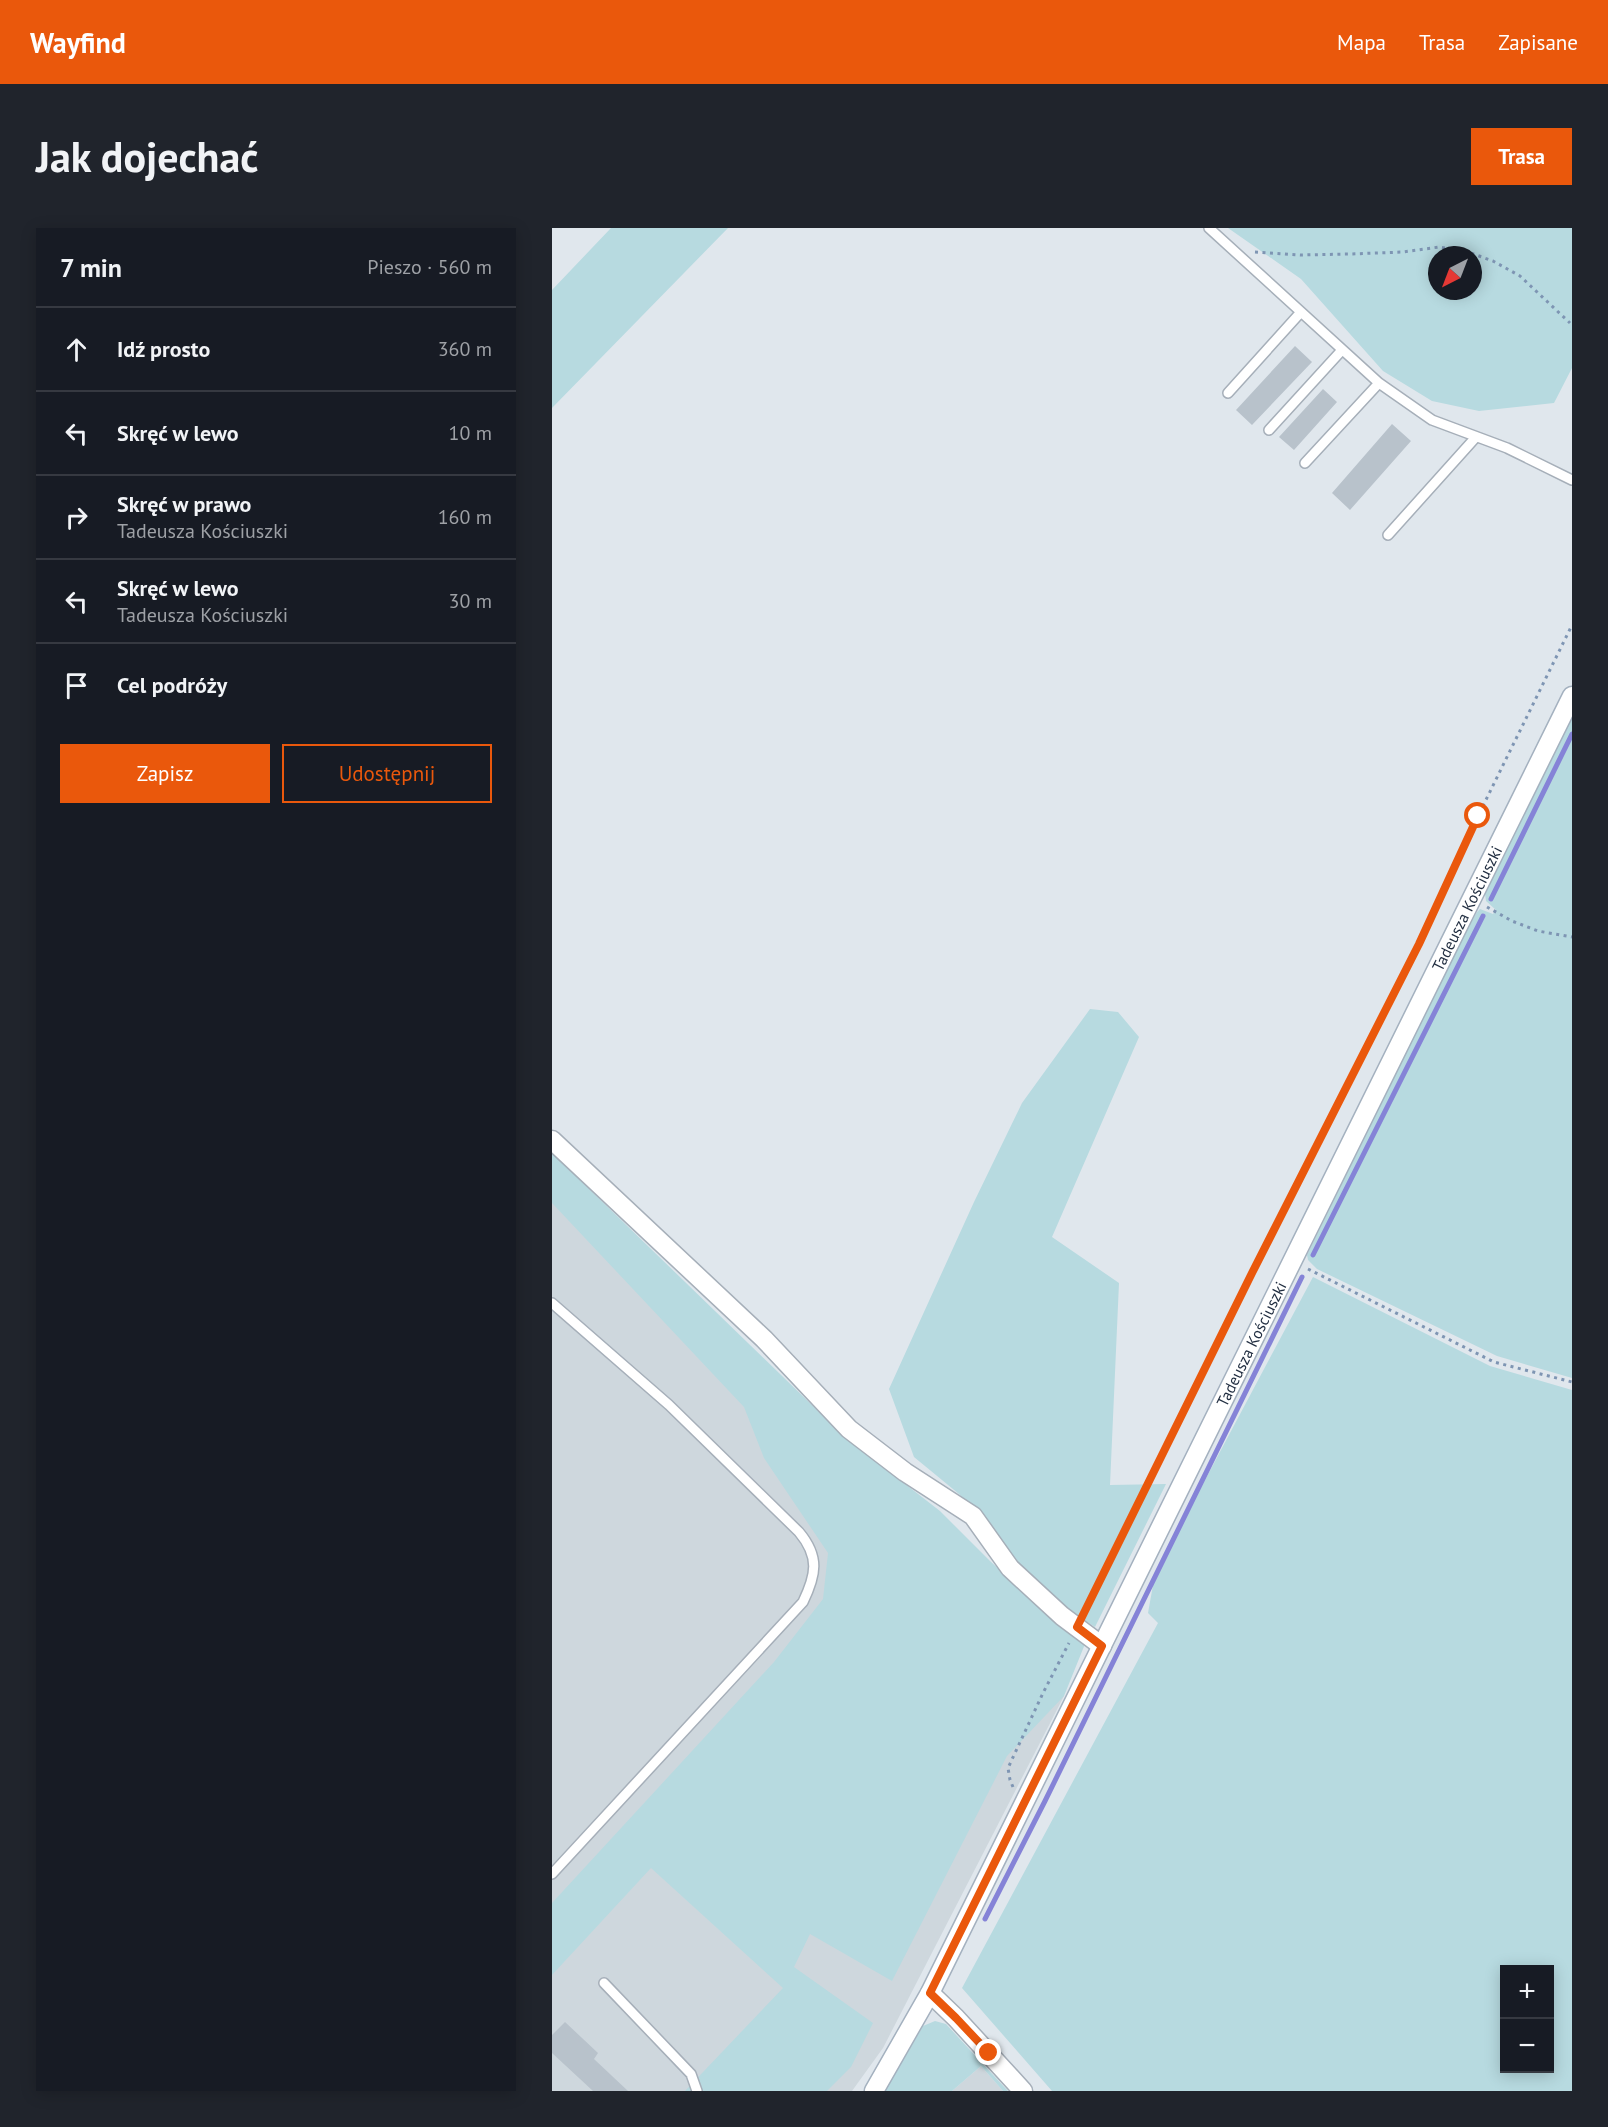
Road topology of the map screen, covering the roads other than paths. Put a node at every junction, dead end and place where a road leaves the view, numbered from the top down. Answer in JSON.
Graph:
{"nodes":[{"id":1,"x":1209,"y":228,"type":"edge"},
{"id":2,"x":1301,"y":312,"type":"junction"},
{"id":3,"x":1342,"y":350,"type":"junction"},
{"id":4,"x":1379,"y":383,"type":"junction"},
{"id":5,"x":1228,"y":393,"type":"dead end"},
{"id":6,"x":1269,"y":430,"type":"dead end"},
{"id":7,"x":1476,"y":437,"type":"junction"},
{"id":8,"x":1305,"y":463,"type":"dead end"},
{"id":9,"x":1572,"y":480,"type":"edge"},
{"id":10,"x":1388,"y":535,"type":"dead end"},
{"id":11,"x":1572,"y":696,"type":"edge"},
{"id":12,"x":552,"y":1140,"type":"edge"},
{"id":13,"x":552,"y":1303,"type":"edge"},
{"id":14,"x":1102,"y":1646,"type":"junction"},
{"id":15,"x":552,"y":1874,"type":"edge"},
{"id":16,"x":604,"y":1983,"type":"dead end"},
{"id":17,"x":930,"y":1993,"type":"junction"},
{"id":18,"x":697,"y":2091,"type":"edge"},
{"id":19,"x":874,"y":2091,"type":"edge"},
{"id":20,"x":1023,"y":2091,"type":"edge"}],
"edges":[{"from":1,"to":2,"type":"lane"},
{"from":2,"to":3,"type":"lane"},
{"from":2,"to":5,"type":"lane"},
{"from":3,"to":4,"type":"lane"},
{"from":3,"to":6,"type":"lane"},
{"from":4,"to":7,"type":"lane"},
{"from":4,"to":8,"type":"lane"},
{"from":7,"to":9,"type":"lane"},
{"from":7,"to":10,"type":"lane"},
{"from":11,"to":14,"type":"main road","name":"Tadeusza Kościuszki"},
{"from":12,"to":14,"type":"main road"},
{"from":13,"to":15,"type":"lane"},
{"from":14,"to":17,"type":"main road","name":"Tadeusza Kościuszki"},
{"from":16,"to":18,"type":"lane"},
{"from":17,"to":19,"type":"main road","name":"Tadeusza Kościuszki"},
{"from":17,"to":20,"type":"main road"}]}
